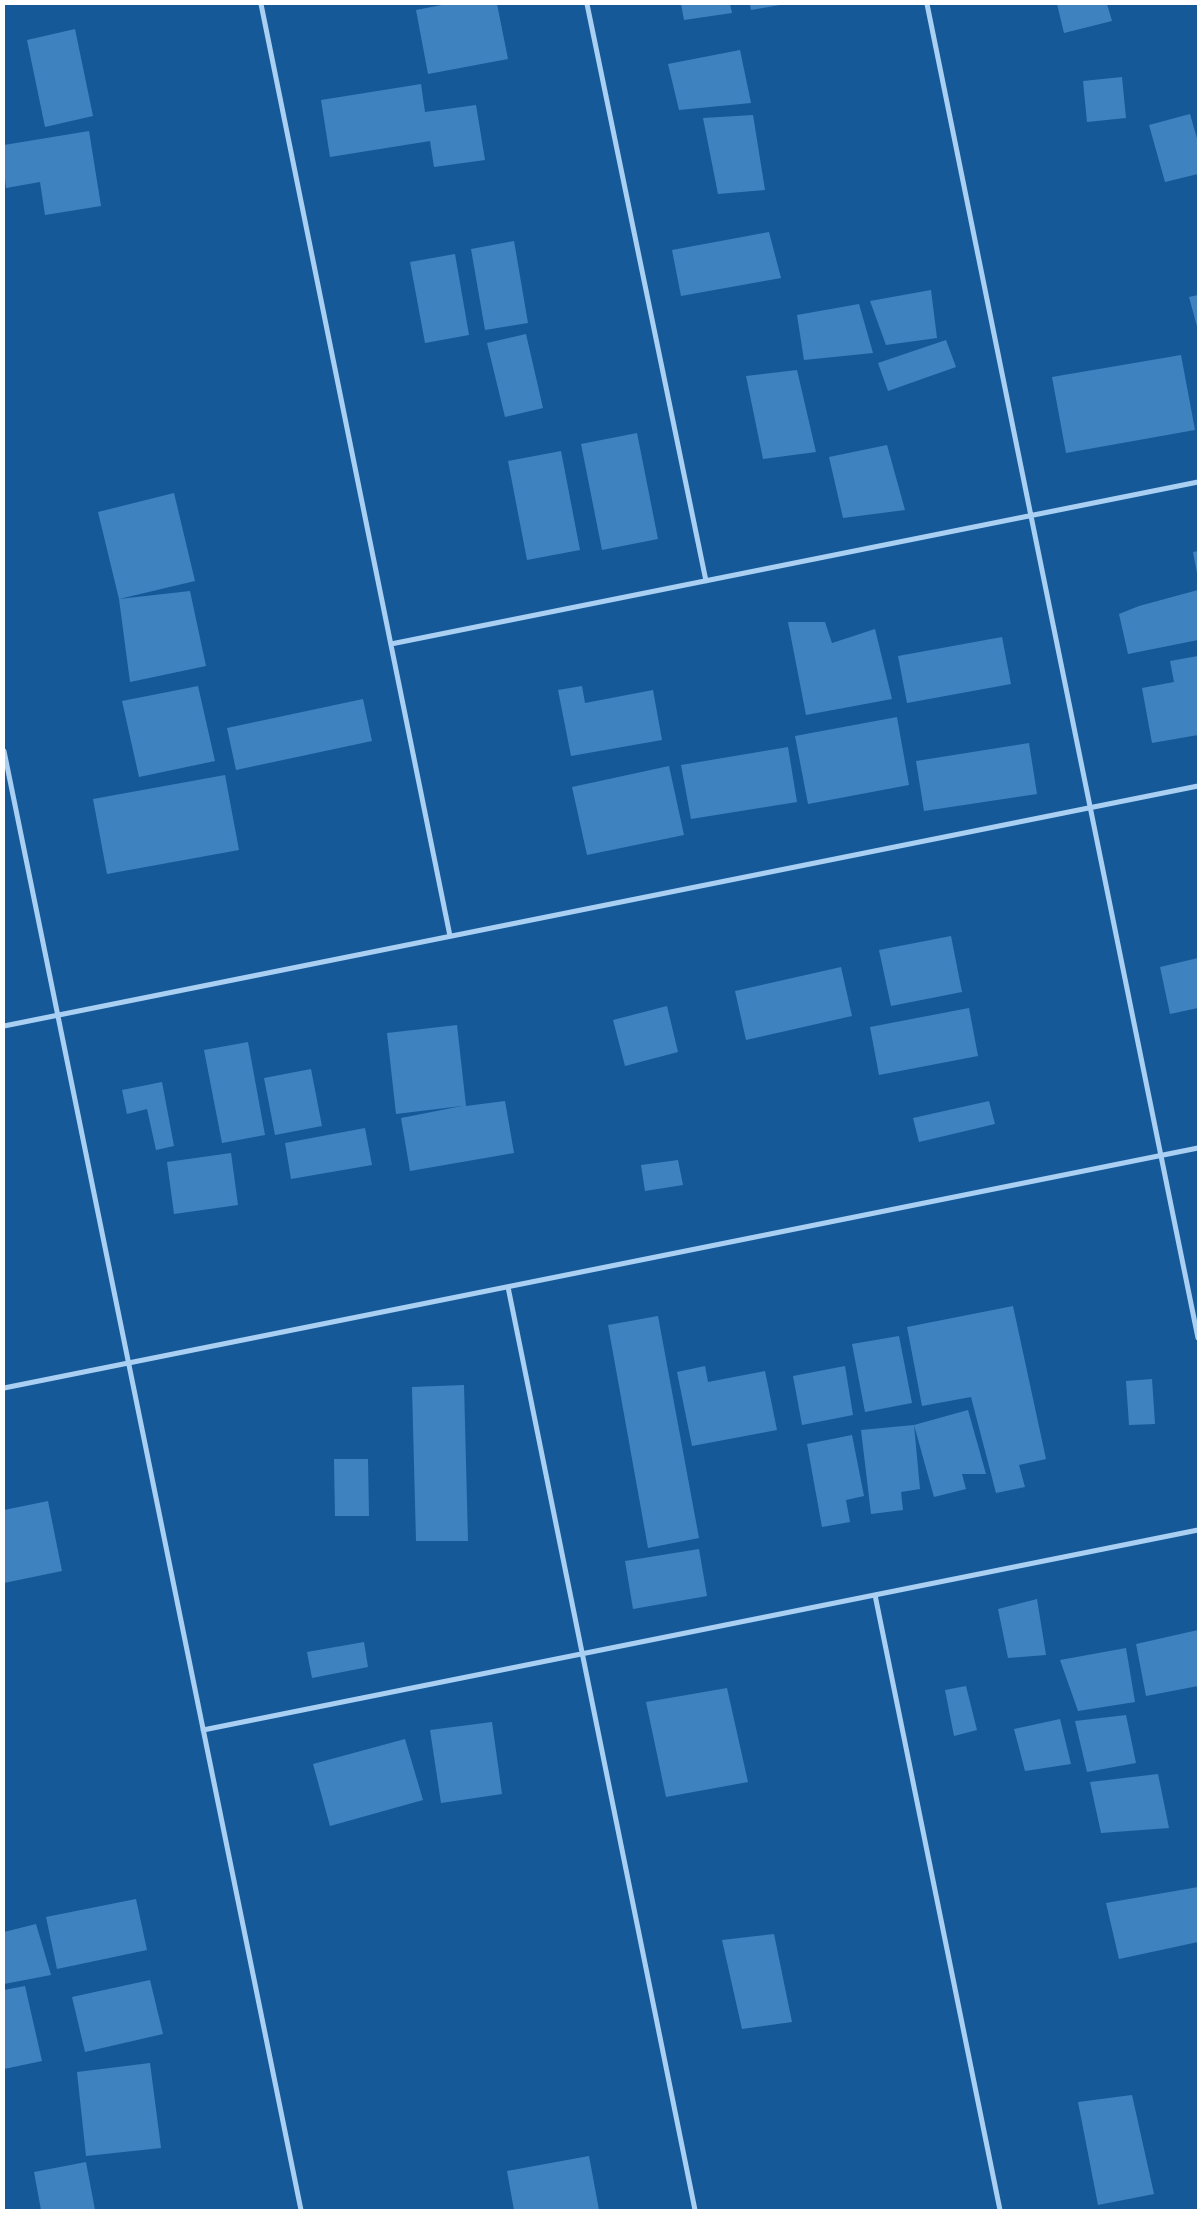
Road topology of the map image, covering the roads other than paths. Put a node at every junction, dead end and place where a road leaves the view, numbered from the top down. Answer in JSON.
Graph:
{"nodes":[{"id":1,"x":261,"y":4,"type":"edge"},
{"id":2,"x":587,"y":4,"type":"edge"},
{"id":3,"x":927,"y":4,"type":"edge"},
{"id":4,"x":1198,"y":482,"type":"edge"},
{"id":5,"x":1031,"y":516,"type":"junction"},
{"id":6,"x":706,"y":581,"type":"junction"},
{"id":7,"x":391,"y":644,"type":"junction"},
{"id":8,"x":4,"y":751,"type":"edge"},
{"id":9,"x":1198,"y":786,"type":"edge"},
{"id":10,"x":1090,"y":808,"type":"junction"},
{"id":11,"x":450,"y":936,"type":"junction"},
{"id":12,"x":58,"y":1015,"type":"junction"},
{"id":13,"x":4,"y":1026,"type":"edge"},
{"id":14,"x":1198,"y":1148,"type":"edge"},
{"id":15,"x":1161,"y":1156,"type":"junction"},
{"id":16,"x":508,"y":1286,"type":"junction"},
{"id":17,"x":1198,"y":1338,"type":"edge"},
{"id":18,"x":128,"y":1363,"type":"junction"},
{"id":19,"x":4,"y":1388,"type":"edge"},
{"id":20,"x":1198,"y":1530,"type":"edge"},
{"id":21,"x":875,"y":1595,"type":"junction"},
{"id":22,"x":582,"y":1653,"type":"junction"},
{"id":23,"x":203,"y":1730,"type":"junction"},
{"id":24,"x":301,"y":2210,"type":"edge"},
{"id":25,"x":696,"y":2210,"type":"edge"},
{"id":26,"x":1000,"y":2210,"type":"edge"}],
"edges":[{"from":1,"to":7,"type":"street"},
{"from":2,"to":6,"type":"street"},
{"from":3,"to":5,"type":"street"},
{"from":4,"to":5,"type":"street"},
{"from":5,"to":6,"type":"street"},
{"from":5,"to":10,"type":"street"},
{"from":6,"to":7,"type":"street"},
{"from":7,"to":11,"type":"street"},
{"from":8,"to":12,"type":"street"},
{"from":9,"to":10,"type":"street"},
{"from":10,"to":11,"type":"street"},
{"from":10,"to":15,"type":"street"},
{"from":11,"to":12,"type":"street"},
{"from":12,"to":13,"type":"street"},
{"from":12,"to":18,"type":"street"},
{"from":14,"to":15,"type":"street"},
{"from":15,"to":16,"type":"street"},
{"from":15,"to":17,"type":"street"},
{"from":16,"to":18,"type":"street"},
{"from":16,"to":22,"type":"street"},
{"from":18,"to":19,"type":"street"},
{"from":18,"to":23,"type":"street"},
{"from":20,"to":21,"type":"street"},
{"from":21,"to":22,"type":"street"},
{"from":21,"to":26,"type":"street"},
{"from":22,"to":23,"type":"street"},
{"from":22,"to":25,"type":"street"},
{"from":23,"to":24,"type":"street"}]}
